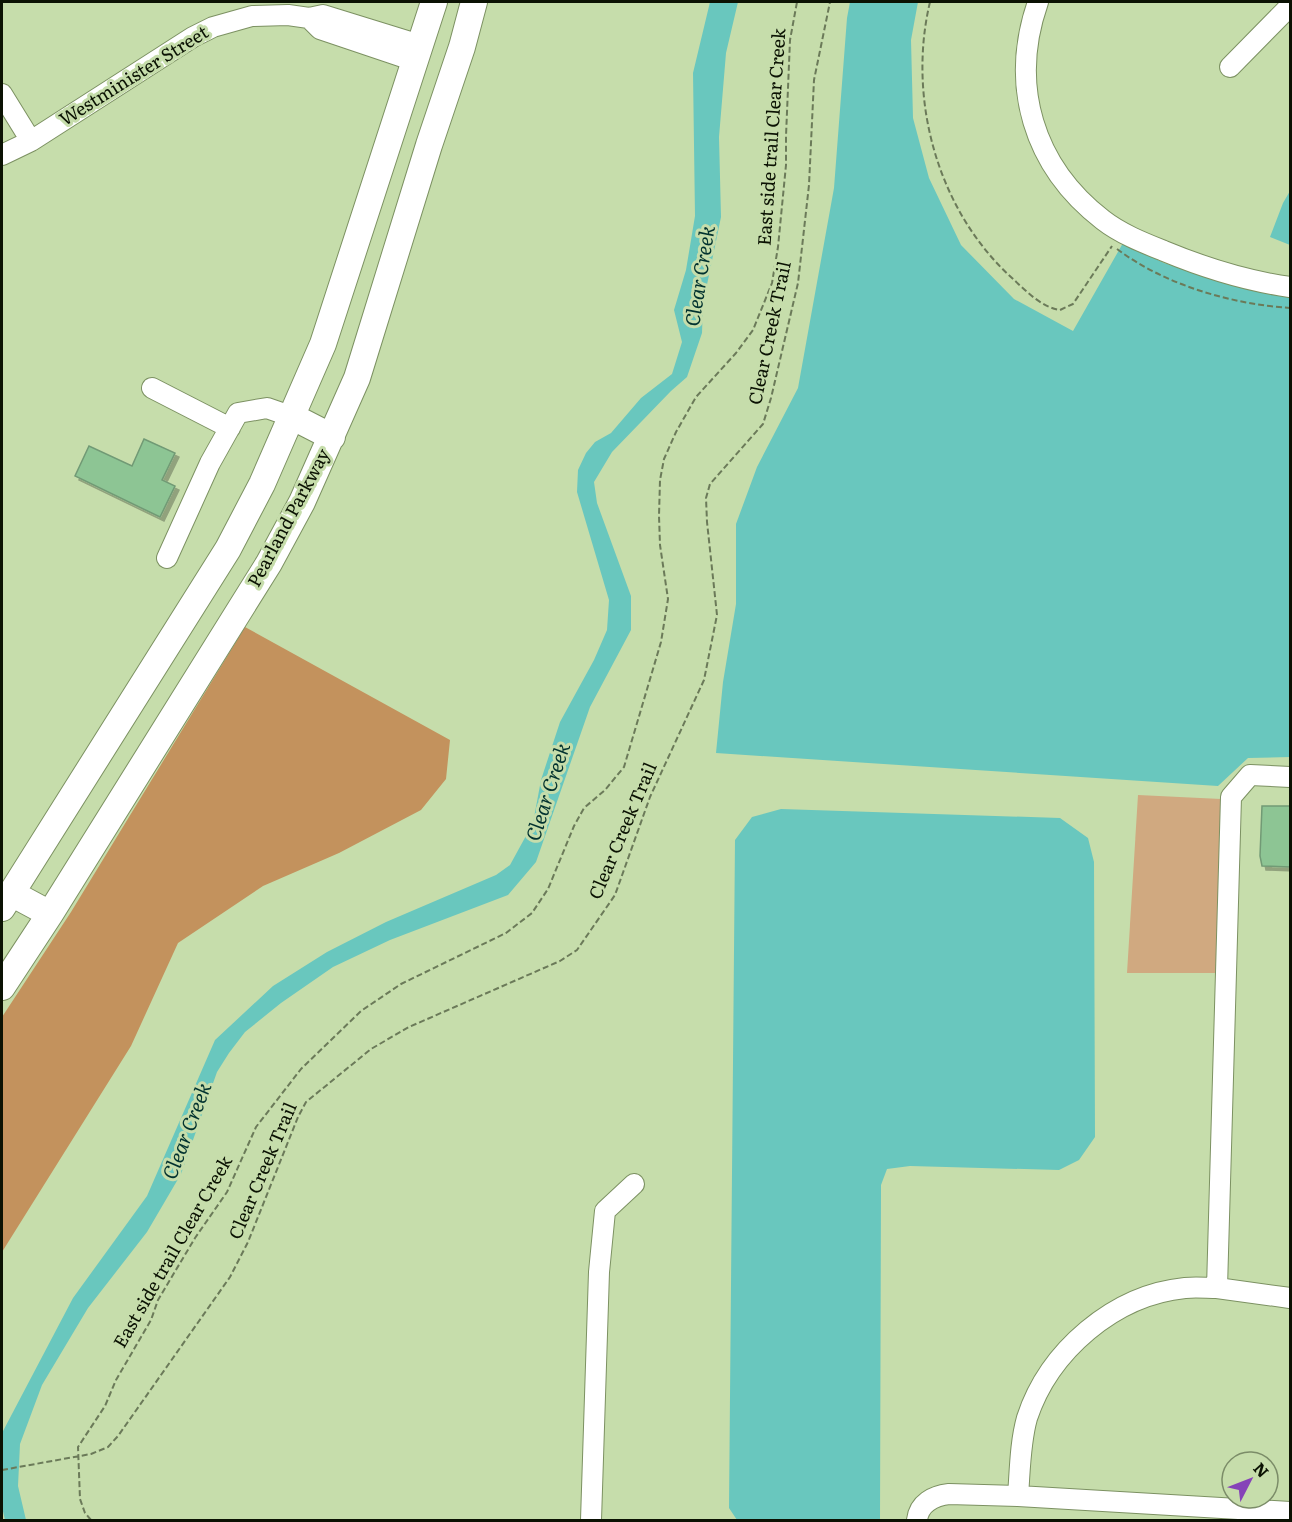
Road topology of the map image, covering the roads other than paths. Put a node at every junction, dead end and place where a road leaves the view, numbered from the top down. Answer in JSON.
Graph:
{"nodes":[{"id":1,"x":434,"y":2,"type":"edge"},
{"id":2,"x":474,"y":2,"type":"edge"},
{"id":3,"x":1038,"y":2,"type":"edge"},
{"id":4,"x":1290,"y":6,"type":"edge"},
{"id":5,"x":417,"y":53,"type":"junction"},
{"id":6,"x":1230,"y":67,"type":"dead end"},
{"id":7,"x":2,"y":94,"type":"edge"},
{"id":8,"x":31,"y":141,"type":"junction"},
{"id":9,"x":2,"y":155,"type":"edge"},
{"id":10,"x":1290,"y":287,"type":"edge"},
{"id":11,"x":152,"y":388,"type":"dead end"},
{"id":12,"x":293,"y":417,"type":"junction"},
{"id":13,"x":230,"y":428,"type":"junction"},
{"id":14,"x":332,"y":437,"type":"junction"},
{"id":15,"x":167,"y":558,"type":"dead end"},
{"id":16,"x":1290,"y":777,"type":"edge"},
{"id":17,"x":6,"y":900,"type":"edge"},
{"id":18,"x":50,"y":914,"type":"junction"},
{"id":19,"x":2,"y":987,"type":"edge"},
{"id":20,"x":633,"y":1184,"type":"dead end"},
{"id":21,"x":1217,"y":1288,"type":"junction"},
{"id":22,"x":1290,"y":1298,"type":"edge"},
{"id":23,"x":1018,"y":1496,"type":"junction"},
{"id":24,"x":1290,"y":1512,"type":"edge"},
{"id":25,"x":591,"y":1521,"type":"edge"},
{"id":26,"x":917,"y":1521,"type":"edge"}],
"edges":[{"from":1,"to":5,"type":"main road"},
{"from":2,"to":14,"type":"main road","name":"Pearland Parkway"},
{"from":3,"to":10,"type":"street"},
{"from":4,"to":6,"type":"street"},
{"from":5,"to":8,"type":"street","name":"Westminister Street"},
{"from":5,"to":12,"type":"main road"},
{"from":7,"to":8,"type":"street"},
{"from":8,"to":9,"type":"street","name":"Westminister Street"},
{"from":11,"to":13,"type":"street"},
{"from":12,"to":13,"type":"street"},
{"from":12,"to":14,"type":"main road"},
{"from":12,"to":17,"type":"main road"},
{"from":13,"to":15,"type":"street"},
{"from":14,"to":18,"type":"main road","name":"Pearland Parkway"},
{"from":16,"to":21,"type":"street"},
{"from":17,"to":18,"type":"main road"},
{"from":18,"to":19,"type":"main road","name":"Pearland Parkway"},
{"from":20,"to":25,"type":"street"},
{"from":21,"to":22,"type":"street"},
{"from":21,"to":23,"type":"street"},
{"from":23,"to":24,"type":"street"},
{"from":23,"to":26,"type":"street"}]}
